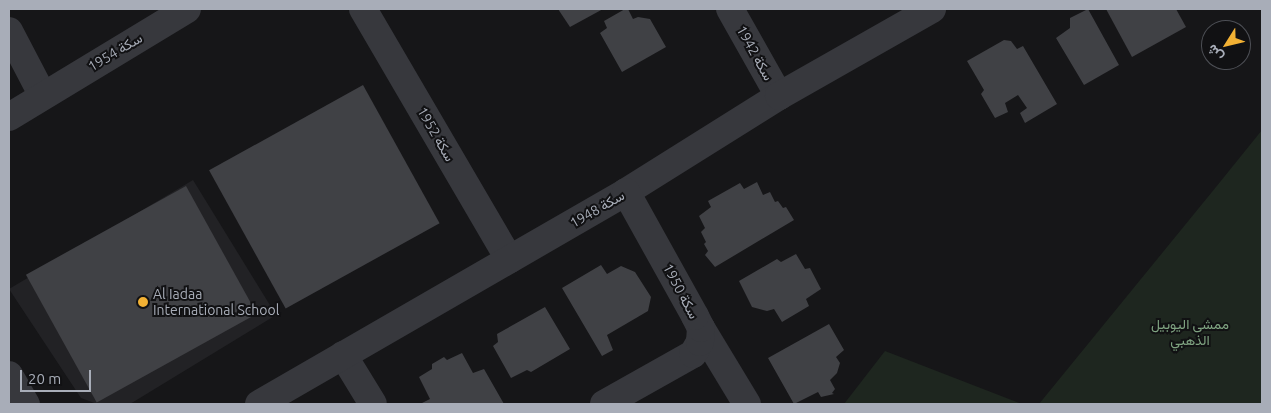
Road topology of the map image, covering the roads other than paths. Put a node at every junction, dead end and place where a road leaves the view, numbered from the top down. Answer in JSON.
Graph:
{"nodes":[{"id":1,"x":187,"y":9,"type":"edge"},
{"id":2,"x":363,"y":9,"type":"edge"},
{"id":3,"x":730,"y":9,"type":"edge"},
{"id":4,"x":932,"y":9,"type":"edge"},
{"id":5,"x":9,"y":31,"type":"edge"},
{"id":6,"x":43,"y":96,"type":"junction"},
{"id":7,"x":779,"y":96,"type":"junction"},
{"id":8,"x":9,"y":117,"type":"edge"},
{"id":9,"x":626,"y":192,"type":"junction"},
{"id":10,"x":509,"y":259,"type":"junction"},
{"id":11,"x":701,"y":328,"type":"junction"},
{"id":12,"x":343,"y":354,"type":"junction"},
{"id":13,"x":9,"y":375,"type":"edge"},
{"id":14,"x":26,"y":404,"type":"edge"},
{"id":15,"x":259,"y":404,"type":"edge"},
{"id":16,"x":373,"y":404,"type":"edge"},
{"id":17,"x":604,"y":404,"type":"edge"},
{"id":18,"x":747,"y":404,"type":"edge"}],
"edges":[{"from":1,"to":6,"type":"street","name":"سكة 1954"},
{"from":2,"to":10,"type":"street","name":"سكة 1952"},
{"from":3,"to":7,"type":"street","name":"سكة 1942"},
{"from":4,"to":7,"type":"street","name":"سكة 1948"},
{"from":5,"to":6,"type":"street"},
{"from":6,"to":8,"type":"street","name":"سكة 1954"},
{"from":7,"to":9,"type":"street","name":"سكة 1948"},
{"from":9,"to":10,"type":"street","name":"سكة 1948"},
{"from":9,"to":11,"type":"street","name":"سكة 1950"},
{"from":10,"to":12,"type":"street","name":"سكة 1948"},
{"from":11,"to":17,"type":"street","name":"سكة 1950"},
{"from":11,"to":18,"type":"street"},
{"from":12,"to":15,"type":"street","name":"سكة 1948"},
{"from":12,"to":16,"type":"street"},
{"from":13,"to":14,"type":"street"}]}
